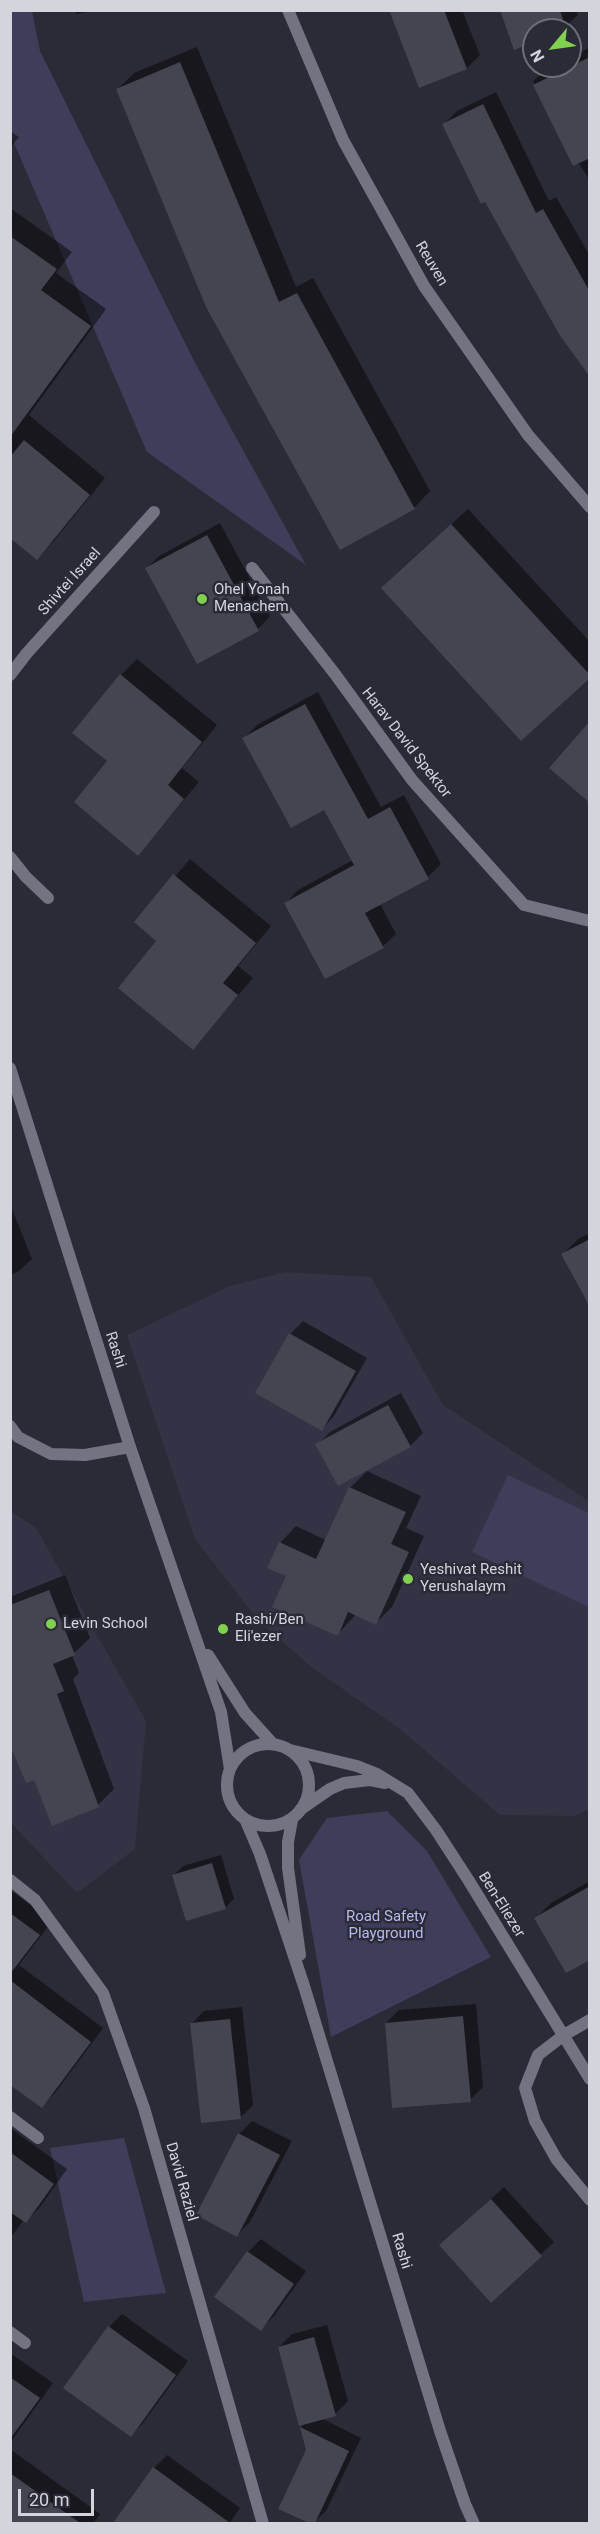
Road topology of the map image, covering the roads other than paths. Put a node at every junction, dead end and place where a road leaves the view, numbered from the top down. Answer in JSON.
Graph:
{"nodes":[{"id":1,"x":288,"y":10,"type":"edge"},
{"id":2,"x":590,"y":507,"type":"edge"},
{"id":3,"x":154,"y":512,"type":"dead end"},
{"id":4,"x":252,"y":568,"type":"dead end"},
{"id":5,"x":10,"y":675,"type":"edge"},
{"id":6,"x":10,"y":857,"type":"edge"},
{"id":7,"x":48,"y":898,"type":"dead end"},
{"id":8,"x":590,"y":921,"type":"edge"},
{"id":9,"x":10,"y":1068,"type":"edge"},
{"id":10,"x":10,"y":1426,"type":"edge"},
{"id":11,"x":130,"y":1447,"type":"junction"},
{"id":12,"x":198,"y":1638,"type":"junction"},
{"id":13,"x":273,"y":1744,"type":"junction"},
{"id":14,"x":290,"y":1750,"type":"junction"},
{"id":15,"x":230,"y":1769,"type":"junction"},
{"id":16,"x":408,"y":1793,"type":"junction"},
{"id":17,"x":302,"y":1809,"type":"junction"},
{"id":18,"x":245,"y":1819,"type":"junction"},
{"id":19,"x":292,"y":1820,"type":"junction"},
{"id":20,"x":10,"y":1880,"type":"edge"},
{"id":21,"x":304,"y":1986,"type":"junction"},
{"id":22,"x":590,"y":2020,"type":"edge"},
{"id":23,"x":564,"y":2035,"type":"junction"},
{"id":24,"x":590,"y":2079,"type":"edge"},
{"id":25,"x":10,"y":2117,"type":"edge"},
{"id":26,"x":38,"y":2138,"type":"dead end"},
{"id":27,"x":590,"y":2200,"type":"edge"},
{"id":28,"x":10,"y":2332,"type":"edge"},
{"id":29,"x":25,"y":2343,"type":"dead end"},
{"id":30,"x":263,"y":2523,"type":"edge"},
{"id":31,"x":474,"y":2523,"type":"edge"}],
"edges":[{"from":1,"to":2,"type":"street","name":"Reuven"},
{"from":3,"to":5,"type":"street","name":"Shivtei Israel"},
{"from":4,"to":8,"type":"street","name":"Harav David Spektor"},
{"from":6,"to":7,"type":"street"},
{"from":9,"to":11,"type":"street","name":"Rashi"},
{"from":10,"to":11,"type":"street"},
{"from":11,"to":12,"type":"street","name":"Rashi"},
{"from":12,"to":13,"type":"street","name":"Rashi"},
{"from":12,"to":15,"type":"street","name":"Rashi"},
{"from":13,"to":14,"type":"street"},
{"from":13,"to":15,"type":"street"},
{"from":14,"to":16,"type":"street","name":"Ben-Eliezer"},
{"from":14,"to":17,"type":"street"},
{"from":15,"to":18,"type":"street"},
{"from":16,"to":17,"type":"street"},
{"from":16,"to":23,"type":"street","name":"Ben-Eliezer"},
{"from":17,"to":19,"type":"street"},
{"from":18,"to":19,"type":"street"},
{"from":18,"to":21,"type":"street","name":"Rashi"},
{"from":19,"to":21,"type":"street","name":"Rashi"},
{"from":20,"to":30,"type":"street","name":"David Raziel"},
{"from":21,"to":31,"type":"street","name":"Rashi"},
{"from":22,"to":23,"type":"street"},
{"from":23,"to":24,"type":"street","name":"Ben-Eliezer"},
{"from":23,"to":27,"type":"street"},
{"from":25,"to":26,"type":"street"},
{"from":28,"to":29,"type":"street"}]}
